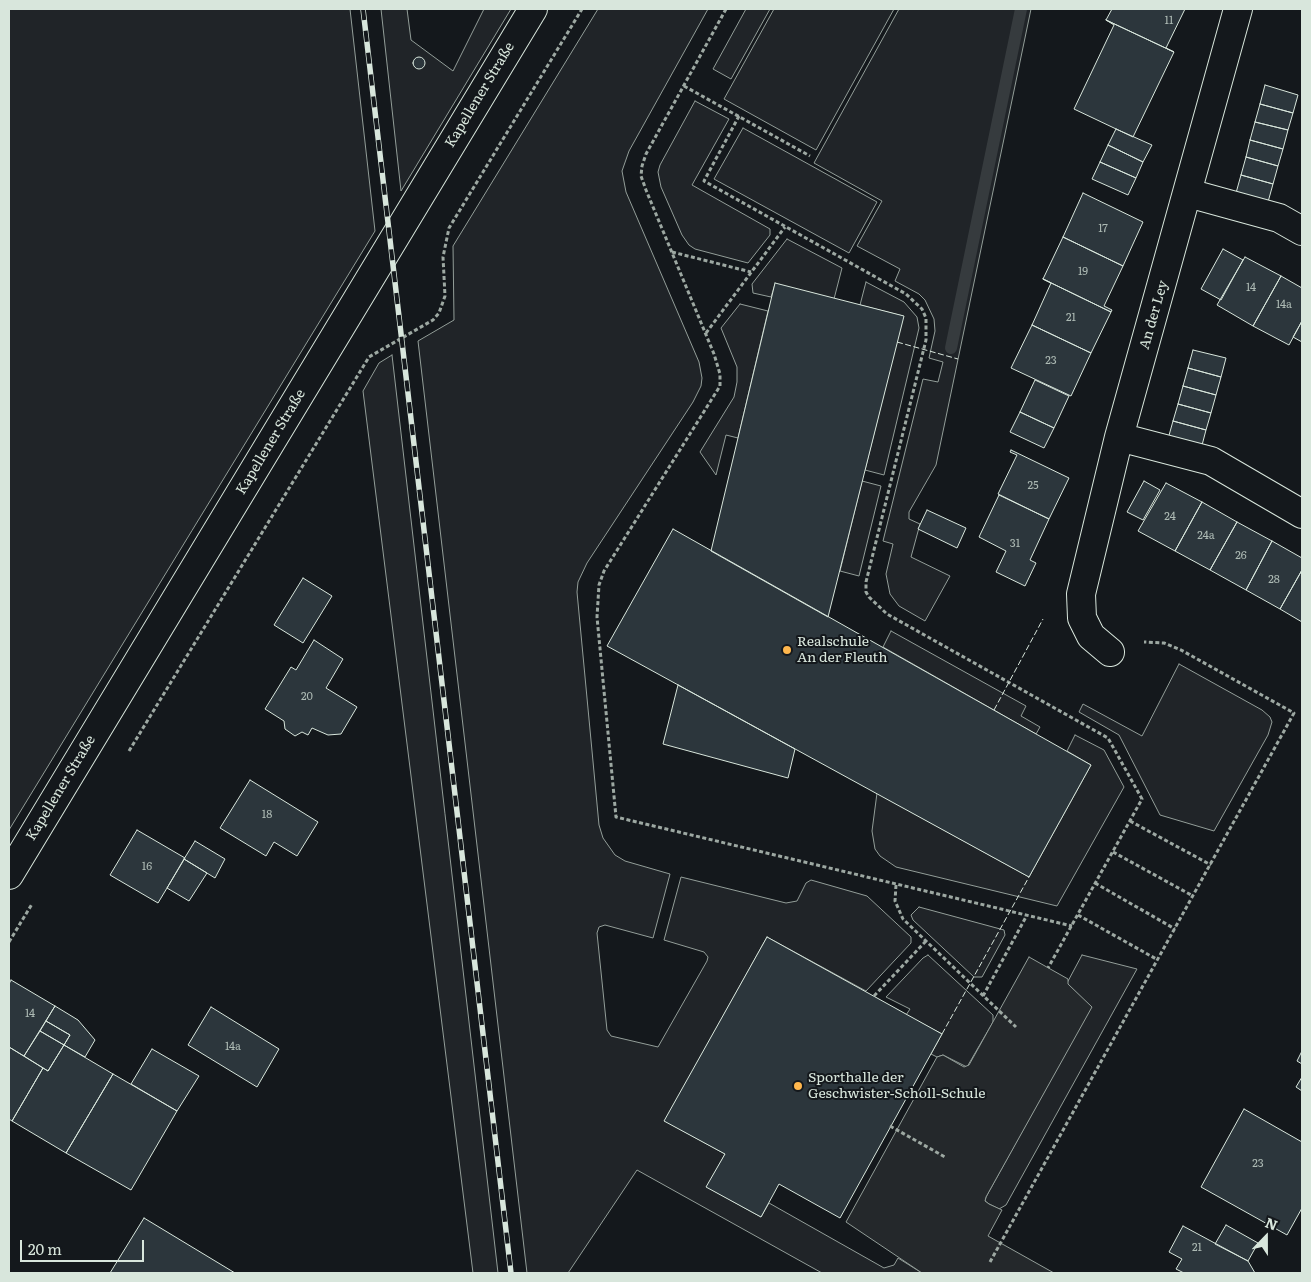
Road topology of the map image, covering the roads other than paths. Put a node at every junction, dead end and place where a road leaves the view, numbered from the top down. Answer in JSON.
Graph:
{"nodes":[{"id":1,"x":533,"y":9,"type":"edge"},
{"id":2,"x":1238,"y":9,"type":"edge"},
{"id":3,"x":1188,"y":194,"type":"junction"},
{"id":4,"x":1302,"y":231,"type":"edge"},
{"id":5,"x":1119,"y":437,"type":"junction"},
{"id":6,"x":1302,"y":514,"type":"edge"},
{"id":7,"x":1110,"y":652,"type":"road end"},
{"id":8,"x":9,"y":875,"type":"edge"}],
"edges":[{"from":1,"to":8,"type":"street","name":"Kapellener Straße"},
{"from":2,"to":3,"type":"street","name":"An der Ley"},
{"from":3,"to":4,"type":"street"},
{"from":3,"to":5,"type":"street","name":"An der Ley"},
{"from":5,"to":6,"type":"street"},
{"from":5,"to":7,"type":"street","name":"An der Ley"}]}
